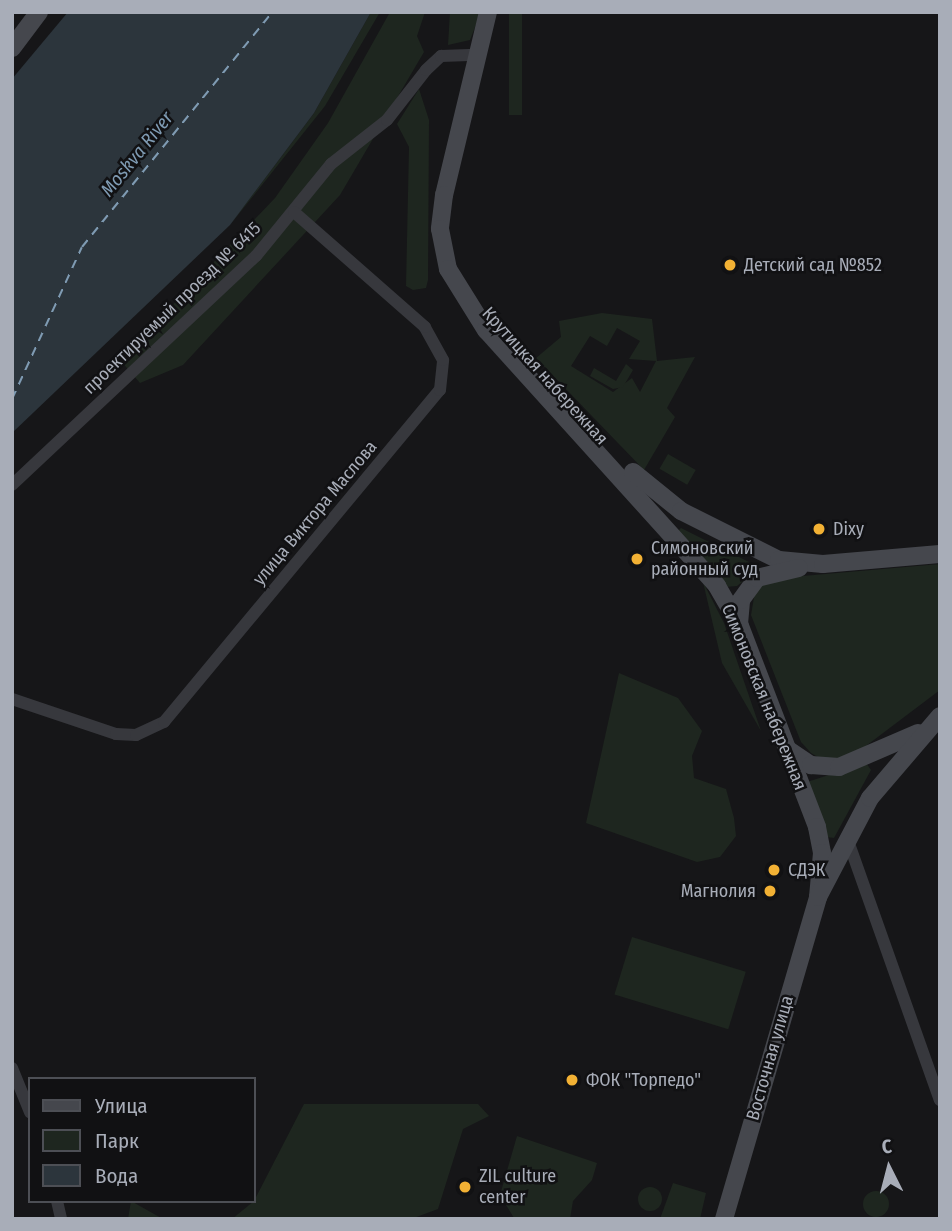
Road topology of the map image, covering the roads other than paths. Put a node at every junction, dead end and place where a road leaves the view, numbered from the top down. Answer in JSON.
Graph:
{"nodes":[{"id":1,"x":25,"y":12,"type":"edge"},
{"id":2,"x":39,"y":12,"type":"edge"},
{"id":3,"x":488,"y":12,"type":"edge"},
{"id":4,"x":499,"y":12,"type":"edge"},
{"id":5,"x":12,"y":30,"type":"edge"},
{"id":6,"x":12,"y":48,"type":"edge"},
{"id":7,"x":482,"y":56,"type":"junction"},
{"id":8,"x":294,"y":212,"type":"junction"},
{"id":9,"x":12,"y":485,"type":"edge"},
{"id":10,"x":632,"y":487,"type":"joint"},
{"id":11,"x":940,"y":554,"type":"edge"},
{"id":12,"x":823,"y":565,"type":"junction"},
{"id":13,"x":740,"y":626,"type":"junction"},
{"id":14,"x":12,"y":699,"type":"edge"},
{"id":15,"x":940,"y":716,"type":"edge"},
{"id":16,"x":920,"y":732,"type":"junction"},
{"id":17,"x":787,"y":749,"type":"junction"},
{"id":18,"x":847,"y":838,"type":"junction"},
{"id":19,"x":822,"y":853,"type":"joint"},
{"id":20,"x":818,"y":897,"type":"junction"},
{"id":21,"x":12,"y":1068,"type":"edge"},
{"id":22,"x":940,"y":1100,"type":"edge"},
{"id":23,"x":28,"y":1107,"type":"edge"},
{"id":24,"x":724,"y":1219,"type":"edge"}],
"edges":[{"from":1,"to":5,"type":"main road"},
{"from":2,"to":6,"type":"main road"},
{"from":3,"to":7,"type":"main road","name":"Крутицкая набережная"},
{"from":4,"to":7,"type":"main road","name":"Крутицкая набережная"},
{"from":7,"to":8,"type":"street","name":"проектируемый проезд № 6415"},
{"from":7,"to":10,"type":"main road","name":"Крутицкая набережная"},
{"from":7,"to":12,"type":"main road","name":"Крутицкая набережная"},
{"from":8,"to":9,"type":"street","name":"проектируемый проезд № 6415"},
{"from":8,"to":14,"type":"street","name":"улица Виктора Маслова"},
{"from":10,"to":13,"type":"main road","name":"Симоновская набережная"},
{"from":11,"to":12,"type":"main road"},
{"from":12,"to":13,"type":"main road"},
{"from":13,"to":17,"type":"main road","name":"Симоновская набережная"},
{"from":15,"to":16,"type":"main road","name":"Восточная улица"},
{"from":16,"to":17,"type":"main road"},
{"from":16,"to":18,"type":"main road","name":"Восточная улица"},
{"from":17,"to":19,"type":"main road","name":"Симоновская набережная"},
{"from":18,"to":20,"type":"main road","name":"Восточная улица"},
{"from":18,"to":22,"type":"street"},
{"from":19,"to":20,"type":"main road","name":"Восточная улица"},
{"from":20,"to":24,"type":"main road","name":"Восточная улица"},
{"from":21,"to":23,"type":"street"}]}
